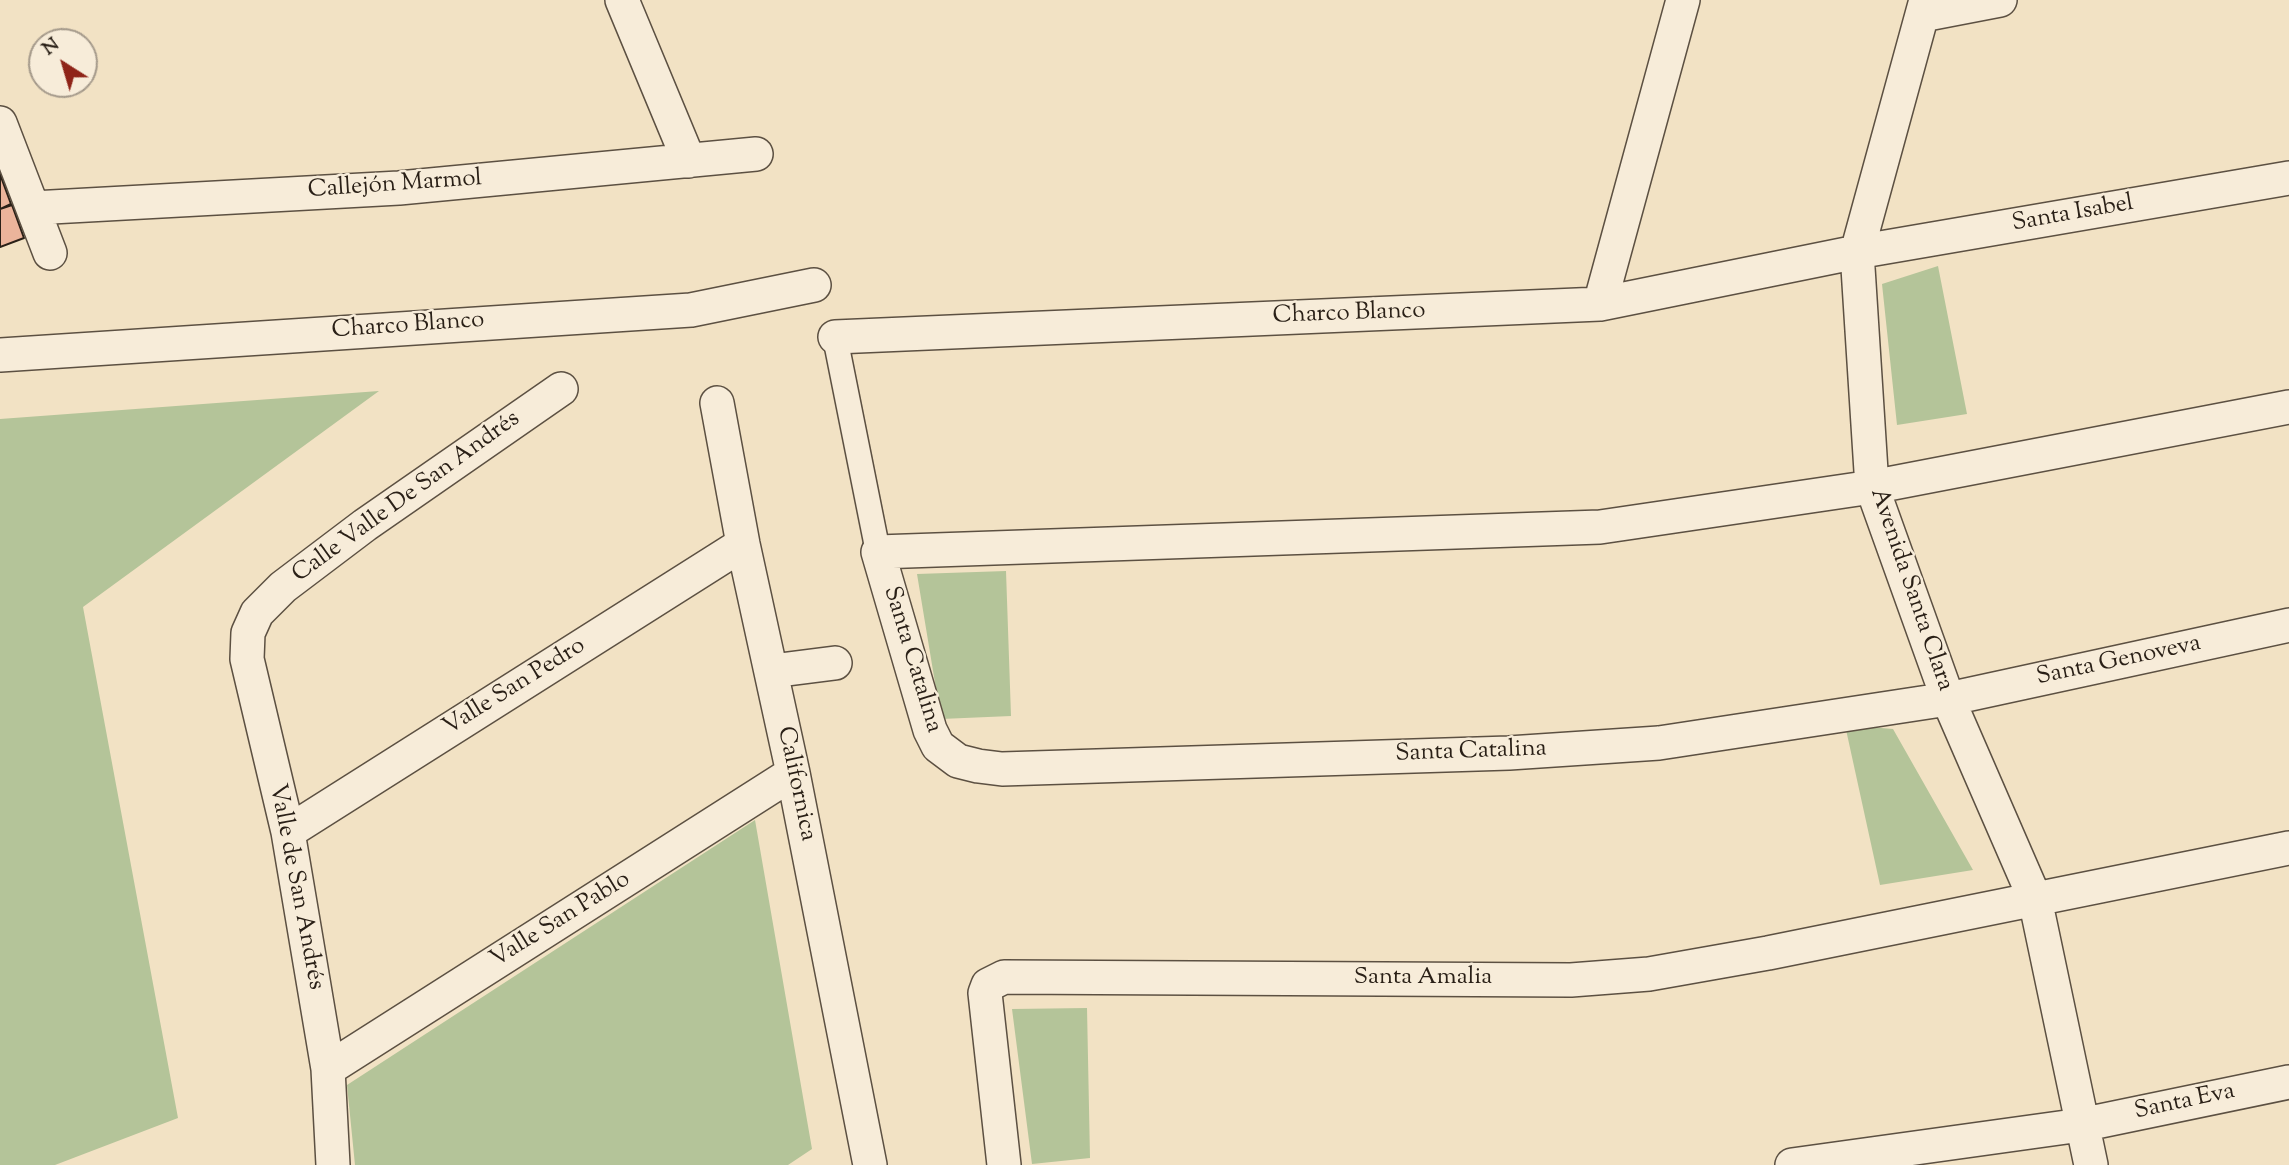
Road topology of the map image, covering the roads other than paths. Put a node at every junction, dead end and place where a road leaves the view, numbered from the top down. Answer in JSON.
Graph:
{"nodes":[{"id":1,"x":622,"y":0,"type":"edge"},
{"id":2,"x":1683,"y":0,"type":"edge"},
{"id":3,"x":2000,"y":0,"type":"edge"},
{"id":4,"x":1924,"y":7,"type":"edge"},
{"id":5,"x":0,"y":123,"type":"edge"},
{"id":6,"x":756,"y":154,"type":"dead end"},
{"id":7,"x":689,"y":161,"type":"junction"},
{"id":8,"x":2289,"y":178,"type":"edge"},
{"id":9,"x":33,"y":208,"type":"junction"},
{"id":10,"x":1857,"y":251,"type":"junction"},
{"id":11,"x":50,"y":253,"type":"dead end"},
{"id":12,"x":814,"y":285,"type":"dead end"},
{"id":13,"x":1600,"y":304,"type":"junction"},
{"id":14,"x":835,"y":337,"type":"joint"},
{"id":15,"x":0,"y":355,"type":"edge"},
{"id":16,"x":561,"y":389,"type":"dead end"},
{"id":17,"x":717,"y":403,"type":"dead end"},
{"id":18,"x":2289,"y":407,"type":"edge"},
{"id":19,"x":1872,"y":486,"type":"junction"},
{"id":20,"x":743,"y":544,"type":"junction"},
{"id":21,"x":878,"y":552,"type":"junction"},
{"id":22,"x":257,"y":613,"type":"joint"},
{"id":23,"x":2289,"y":625,"type":"edge"},
{"id":24,"x":835,"y":663,"type":"dead end"},
{"id":25,"x":772,"y":671,"type":"junction"},
{"id":26,"x":1948,"y":699,"type":"junction"},
{"id":27,"x":793,"y":773,"type":"junction"},
{"id":28,"x":288,"y":832,"type":"junction"},
{"id":29,"x":2289,"y":848,"type":"edge"},
{"id":30,"x":2035,"y":899,"type":"junction"},
{"id":31,"x":328,"y":1069,"type":"junction"},
{"id":32,"x":2289,"y":1082,"type":"edge"},
{"id":33,"x":2081,"y":1125,"type":"junction"},
{"id":34,"x":332,"y":1165,"type":"edge"},
{"id":35,"x":870,"y":1165,"type":"edge"},
{"id":36,"x":1004,"y":1165,"type":"edge"},
{"id":37,"x":1792,"y":1165,"type":"edge"},
{"id":38,"x":2091,"y":1165,"type":"edge"}],
"edges":[{"from":1,"to":7,"type":"street"},
{"from":2,"to":13,"type":"street"},
{"from":3,"to":4,"type":"street"},
{"from":4,"to":10,"type":"street","name":"Avenida Santa Clara"},
{"from":5,"to":9,"type":"street"},
{"from":6,"to":7,"type":"street","name":"Callejón Marmol"},
{"from":7,"to":9,"type":"street","name":"Callejón Marmol"},
{"from":8,"to":10,"type":"street","name":"Santa Isabel"},
{"from":9,"to":11,"type":"street"},
{"from":10,"to":13,"type":"street","name":"Charco Blanco"},
{"from":10,"to":19,"type":"street","name":"Avenida Santa Clara"},
{"from":12,"to":15,"type":"street","name":"Charco Blanco"},
{"from":13,"to":14,"type":"street","name":"Charco Blanco"},
{"from":14,"to":21,"type":"street"},
{"from":16,"to":22,"type":"street","name":"Calle Valle De San Andrés"},
{"from":17,"to":20,"type":"street","name":"Californica"},
{"from":18,"to":19,"type":"street"},
{"from":19,"to":21,"type":"street","name":"Santa Catalina"},
{"from":19,"to":26,"type":"street","name":"Avenida Santa Clara"},
{"from":20,"to":25,"type":"street","name":"Californica"},
{"from":20,"to":28,"type":"street","name":"Valle San Pedro"},
{"from":21,"to":26,"type":"street","name":"Santa Catalina"},
{"from":22,"to":28,"type":"street","name":"Valle de San Andrés"},
{"from":23,"to":26,"type":"street","name":"Santa Genoveva"},
{"from":24,"to":25,"type":"street"},
{"from":25,"to":27,"type":"street","name":"Californica"},
{"from":26,"to":30,"type":"street","name":"Avenida Santa Clara"},
{"from":27,"to":31,"type":"street","name":"Valle San Pablo"},
{"from":27,"to":35,"type":"street","name":"Californica"},
{"from":28,"to":31,"type":"street","name":"Valle de San Andrés"},
{"from":29,"to":30,"type":"street"},
{"from":30,"to":33,"type":"street","name":"Avenida Santa Clara"},
{"from":30,"to":36,"type":"street","name":"Santa Amalia"},
{"from":31,"to":34,"type":"street","name":"Valle de San Andrés"},
{"from":32,"to":33,"type":"street","name":"Santa Eva"},
{"from":33,"to":37,"type":"street"},
{"from":33,"to":38,"type":"street","name":"Avenida Santa Clara"}]}
